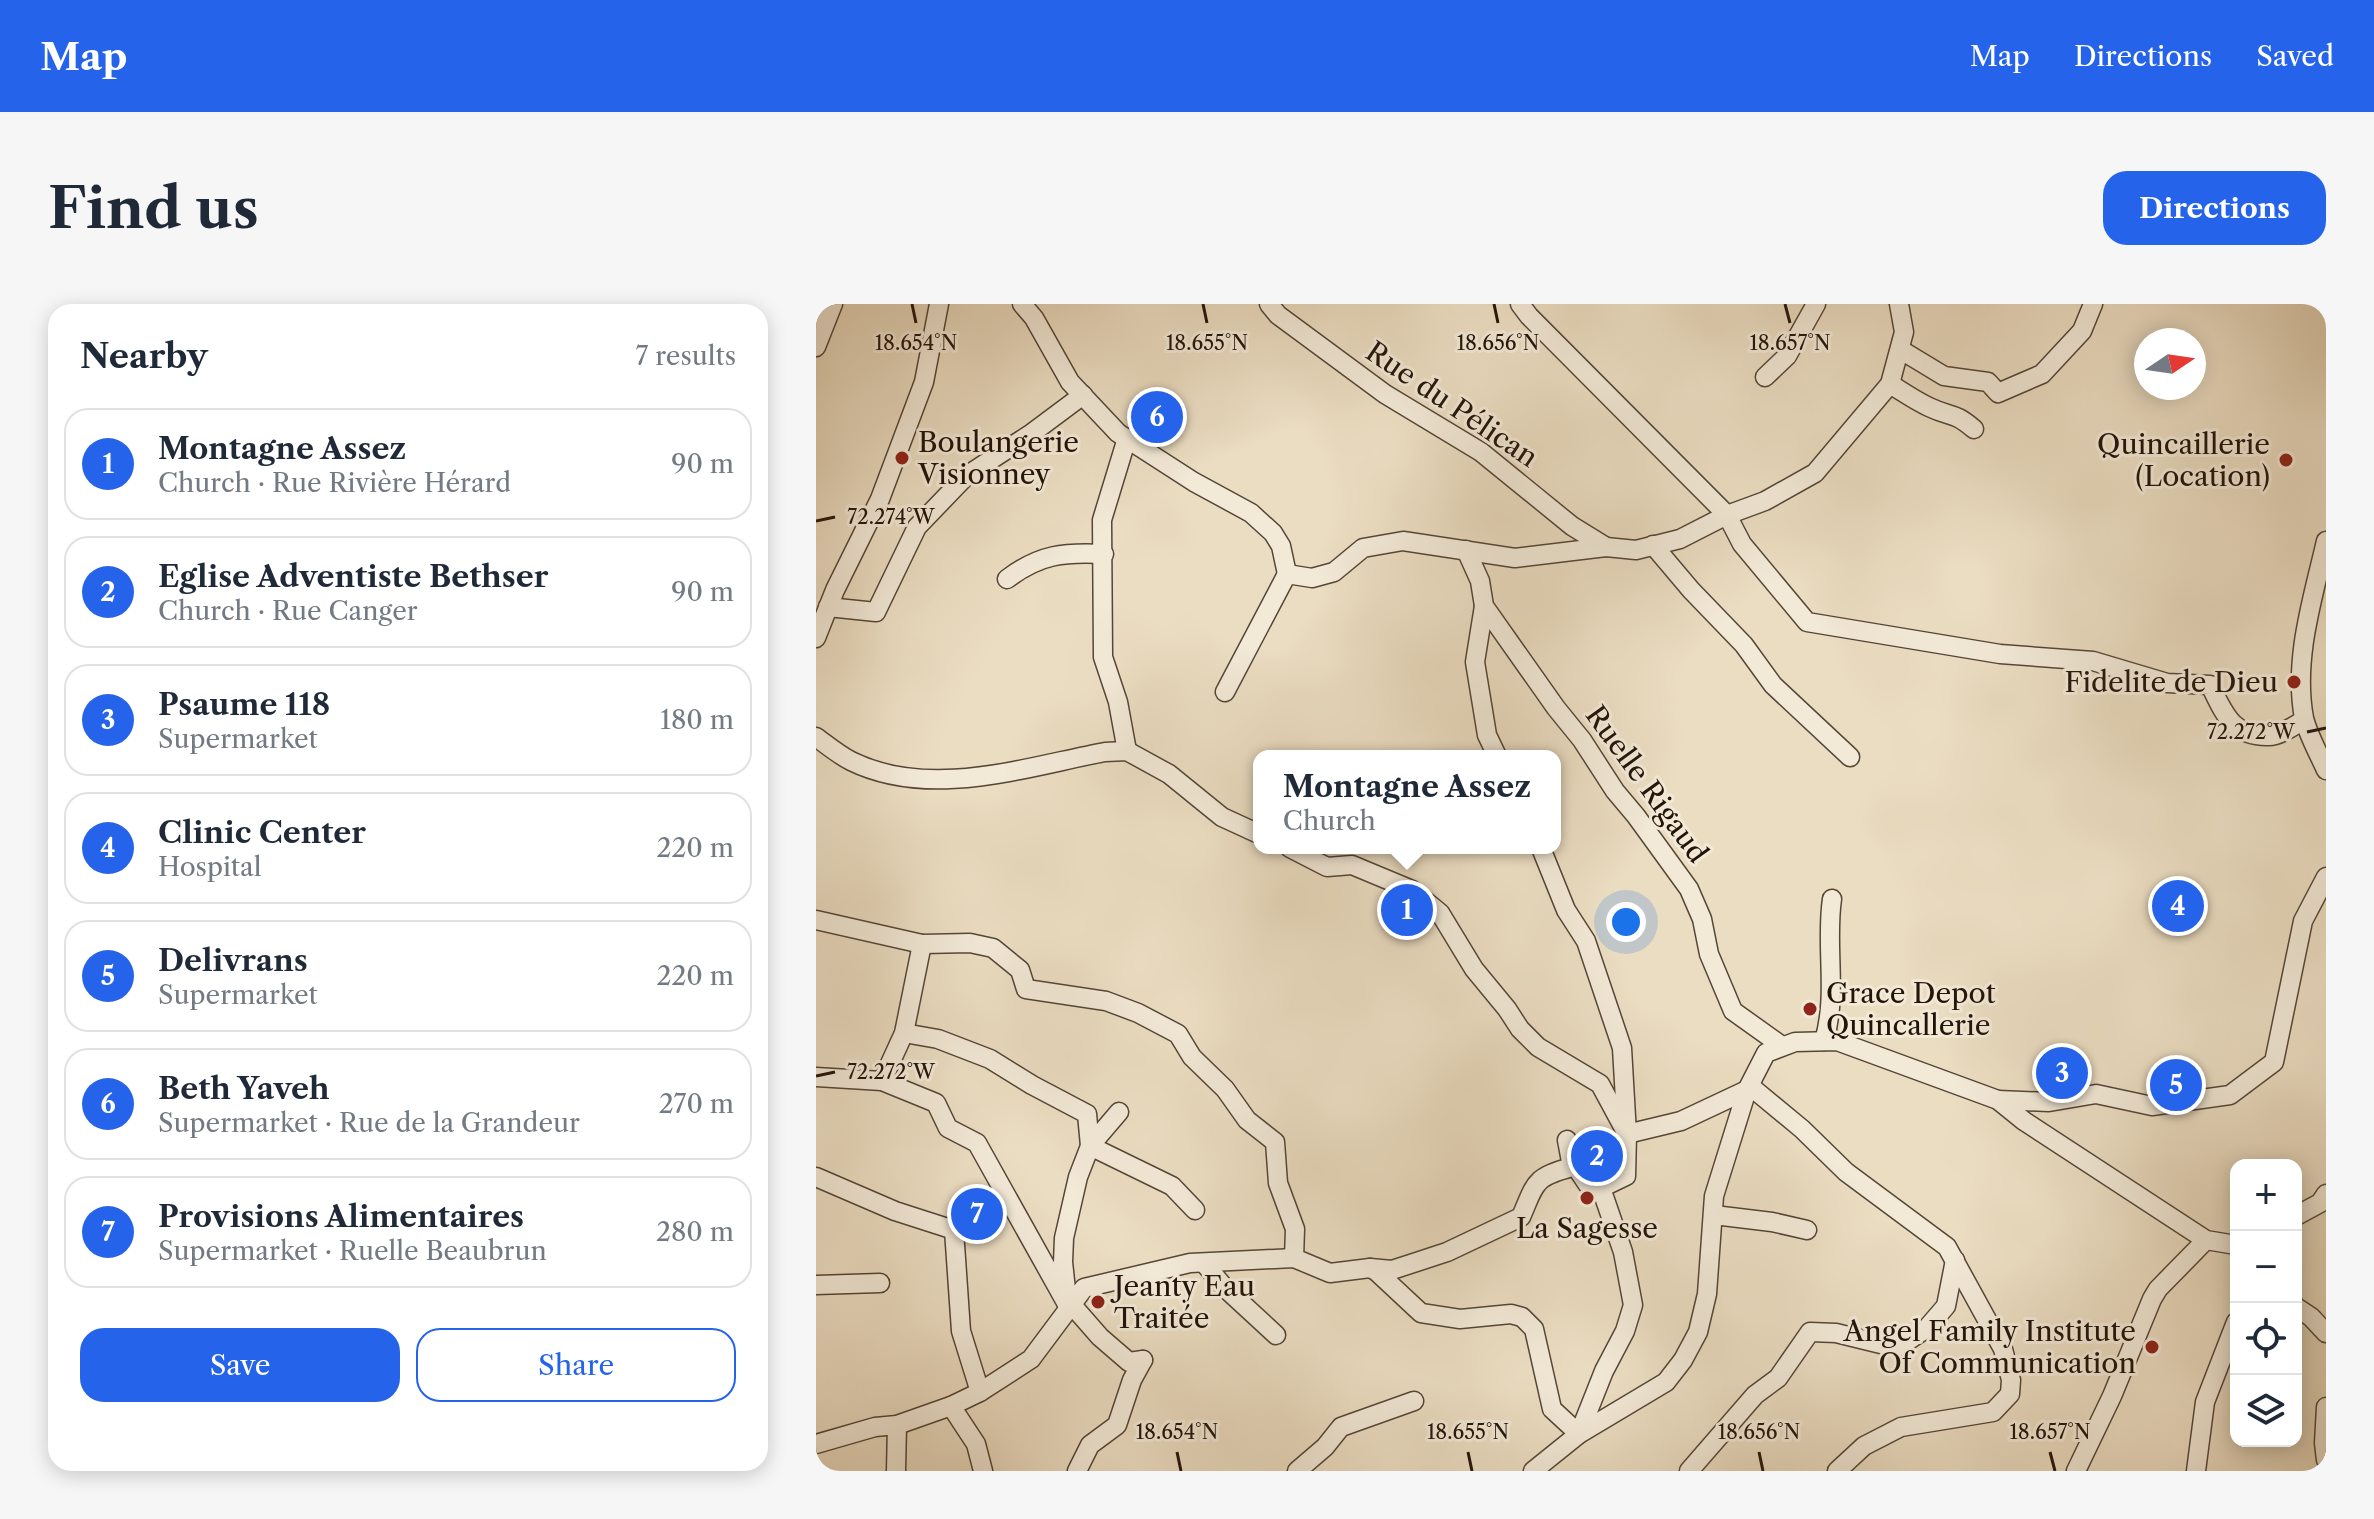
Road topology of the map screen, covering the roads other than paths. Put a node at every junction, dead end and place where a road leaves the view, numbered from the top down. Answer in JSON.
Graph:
{"nodes":[{"id":1,"x":833,"y":304,"type":"edge"},
{"id":2,"x":939,"y":304,"type":"edge"},
{"id":3,"x":1022,"y":304,"type":"edge"},
{"id":4,"x":1269,"y":304,"type":"edge"},
{"id":5,"x":1816,"y":304,"type":"edge"},
{"id":6,"x":1899,"y":304,"type":"edge"},
{"id":7,"x":2093,"y":304,"type":"edge"},
{"id":8,"x":1529,"y":308,"type":"edge"},
{"id":9,"x":816,"y":347,"type":"edge"},
{"id":10,"x":1901,"y":350,"type":"junction"},
{"id":11,"x":1765,"y":377,"type":"dead end"},
{"id":12,"x":1890,"y":384,"type":"junction"},
{"id":13,"x":1083,"y":395,"type":"junction"},
{"id":14,"x":1974,"y":429,"type":"dead end"},
{"id":15,"x":1127,"y":438,"type":"junction"},
{"id":16,"x":1727,"y":515,"type":"junction"},
{"id":17,"x":2326,"y":541,"type":"edge"},
{"id":18,"x":1653,"y":545,"type":"junction"},
{"id":19,"x":1606,"y":547,"type":"junction"},
{"id":20,"x":1466,"y":550,"type":"junction"},
{"id":21,"x":1104,"y":554,"type":"junction"},
{"id":22,"x":1287,"y":574,"type":"junction"},
{"id":23,"x":1007,"y":579,"type":"dead end"},
{"id":24,"x":1484,"y":606,"type":"junction"},
{"id":25,"x":828,"y":607,"type":"junction"},
{"id":26,"x":2318,"y":614,"type":"edge"},
{"id":27,"x":816,"y":638,"type":"edge"},
{"id":28,"x":1225,"y":692,"type":"dead end"},
{"id":29,"x":2304,"y":720,"type":"junction"},
{"id":30,"x":816,"y":737,"type":"edge"},
{"id":31,"x":1494,"y":750,"type":"edge"},
{"id":32,"x":1127,"y":751,"type":"junction"},
{"id":33,"x":1850,"y":757,"type":"dead end"},
{"id":34,"x":2326,"y":770,"type":"edge"},
{"id":35,"x":1253,"y":831,"type":"edge"},
{"id":36,"x":1302,"y":854,"type":"edge"},
{"id":37,"x":1543,"y":854,"type":"edge"},
{"id":38,"x":2326,"y":877,"type":"edge"},
{"id":39,"x":1832,"y":899,"type":"dead end"},
{"id":40,"x":816,"y":920,"type":"edge"},
{"id":41,"x":922,"y":944,"type":"junction"},
{"id":42,"x":904,"y":1033,"type":"junction"},
{"id":43,"x":1824,"y":1041,"type":"junction"},
{"id":44,"x":1782,"y":1046,"type":"junction"},
{"id":45,"x":816,"y":1077,"type":"edge"},
{"id":46,"x":882,"y":1081,"type":"junction"},
{"id":47,"x":1749,"y":1088,"type":"junction"},
{"id":48,"x":1998,"y":1100,"type":"junction"},
{"id":49,"x":1119,"y":1112,"type":"dead end"},
{"id":50,"x":1627,"y":1134,"type":"junction"},
{"id":51,"x":1090,"y":1146,"type":"junction"},
{"id":52,"x":816,"y":1177,"type":"edge"},
{"id":53,"x":1601,"y":1188,"type":"junction"},
{"id":54,"x":2326,"y":1194,"type":"edge"},
{"id":55,"x":1195,"y":1210,"type":"dead end"},
{"id":56,"x":2302,"y":1213,"type":"edge"},
{"id":57,"x":1714,"y":1215,"type":"junction"},
{"id":58,"x":1807,"y":1230,"type":"dead end"},
{"id":59,"x":2206,"y":1240,"type":"junction"},
{"id":60,"x":2230,"y":1244,"type":"edge"},
{"id":61,"x":1294,"y":1258,"type":"junction"},
{"id":62,"x":1955,"y":1260,"type":"junction"},
{"id":63,"x":1204,"y":1263,"type":"junction"},
{"id":64,"x":1370,"y":1268,"type":"junction"},
{"id":65,"x":880,"y":1283,"type":"dead end"},
{"id":66,"x":816,"y":1285,"type":"edge"},
{"id":67,"x":1068,"y":1306,"type":"junction"},
{"id":68,"x":2302,"y":1311,"type":"edge"},
{"id":69,"x":2326,"y":1333,"type":"edge"},
{"id":70,"x":1276,"y":1335,"type":"dead end"},
{"id":71,"x":2230,"y":1337,"type":"edge"},
{"id":72,"x":980,"y":1392,"type":"junction"},
{"id":73,"x":1414,"y":1401,"type":"dead end"},
{"id":74,"x":951,"y":1406,"type":"junction"},
{"id":75,"x":2326,"y":1407,"type":"edge"},
{"id":76,"x":897,"y":1425,"type":"junction"},
{"id":77,"x":1579,"y":1434,"type":"junction"},
{"id":78,"x":816,"y":1444,"type":"edge"},
{"id":79,"x":2326,"y":1460,"type":"edge"},
{"id":80,"x":896,"y":1471,"type":"edge"},
{"id":81,"x":983,"y":1471,"type":"edge"},
{"id":82,"x":1077,"y":1471,"type":"edge"},
{"id":83,"x":1297,"y":1471,"type":"edge"},
{"id":84,"x":1533,"y":1471,"type":"edge"},
{"id":85,"x":1689,"y":1471,"type":"edge"},
{"id":86,"x":1837,"y":1471,"type":"edge"},
{"id":87,"x":2076,"y":1471,"type":"edge"},
{"id":88,"x":2196,"y":1471,"type":"edge"}],
"edges":[{"from":1,"to":9,"type":"street"},
{"from":2,"to":25,"type":"street"},
{"from":3,"to":13,"type":"street"},
{"from":4,"to":19,"type":"street","name":"Rue du Pélican"},
{"from":5,"to":11,"type":"street"},
{"from":6,"to":10,"type":"street"},
{"from":7,"to":10,"type":"street"},
{"from":8,"to":16,"type":"street"},
{"from":10,"to":12,"type":"street"},
{"from":12,"to":14,"type":"street"},
{"from":12,"to":16,"type":"street"},
{"from":13,"to":15,"type":"street"},
{"from":13,"to":25,"type":"street"},
{"from":15,"to":21,"type":"street"},
{"from":15,"to":22,"type":"street"},
{"from":16,"to":18,"type":"street"},
{"from":16,"to":29,"type":"street"},
{"from":17,"to":26,"type":"street"},
{"from":18,"to":19,"type":"street"},
{"from":18,"to":33,"type":"street"},
{"from":19,"to":20,"type":"street"},
{"from":20,"to":22,"type":"street"},
{"from":20,"to":24,"type":"street","name":"Ruelle Rigaud"},
{"from":21,"to":23,"type":"street"},
{"from":21,"to":32,"type":"street"},
{"from":22,"to":28,"type":"street"},
{"from":24,"to":31,"type":"street"},
{"from":24,"to":44,"type":"street","name":"Ruelle Rigaud"},
{"from":25,"to":27,"type":"street"},
{"from":26,"to":29,"type":"street"},
{"from":29,"to":34,"type":"street"},
{"from":30,"to":32,"type":"street"},
{"from":32,"to":35,"type":"street"},
{"from":36,"to":50,"type":"street"},
{"from":37,"to":50,"type":"street"},
{"from":38,"to":48,"type":"street"},
{"from":39,"to":43,"type":"street"},
{"from":40,"to":41,"type":"street"},
{"from":41,"to":42,"type":"street"},
{"from":41,"to":61,"type":"street"},
{"from":42,"to":46,"type":"street"},
{"from":42,"to":51,"type":"street"},
{"from":43,"to":44,"type":"street"},
{"from":43,"to":48,"type":"street"},
{"from":44,"to":47,"type":"street"},
{"from":45,"to":46,"type":"street"},
{"from":46,"to":67,"type":"street"},
{"from":47,"to":50,"type":"street"},
{"from":47,"to":57,"type":"street"},
{"from":47,"to":62,"type":"street"},
{"from":48,"to":59,"type":"street"},
{"from":49,"to":51,"type":"street"},
{"from":50,"to":53,"type":"street"},
{"from":51,"to":55,"type":"street"},
{"from":51,"to":67,"type":"street"},
{"from":52,"to":72,"type":"street"},
{"from":53,"to":64,"type":"street"},
{"from":53,"to":77,"type":"street"},
{"from":54,"to":56,"type":"street"},
{"from":57,"to":58,"type":"street"},
{"from":57,"to":77,"type":"street"},
{"from":59,"to":60,"type":"street"},
{"from":59,"to":87,"type":"street"},
{"from":61,"to":63,"type":"street"},
{"from":61,"to":64,"type":"street"},
{"from":62,"to":85,"type":"street"},
{"from":62,"to":86,"type":"street"},
{"from":63,"to":67,"type":"street"},
{"from":63,"to":70,"type":"street"},
{"from":64,"to":77,"type":"street"},
{"from":65,"to":66,"type":"street"},
{"from":67,"to":72,"type":"street"},
{"from":67,"to":82,"type":"street"},
{"from":68,"to":69,"type":"street"},
{"from":71,"to":88,"type":"street"},
{"from":72,"to":74,"type":"street"},
{"from":73,"to":83,"type":"street"},
{"from":74,"to":76,"type":"street"},
{"from":74,"to":81,"type":"street"},
{"from":75,"to":79,"type":"street"},
{"from":76,"to":78,"type":"street"},
{"from":76,"to":80,"type":"street"},
{"from":77,"to":84,"type":"street"}]}
